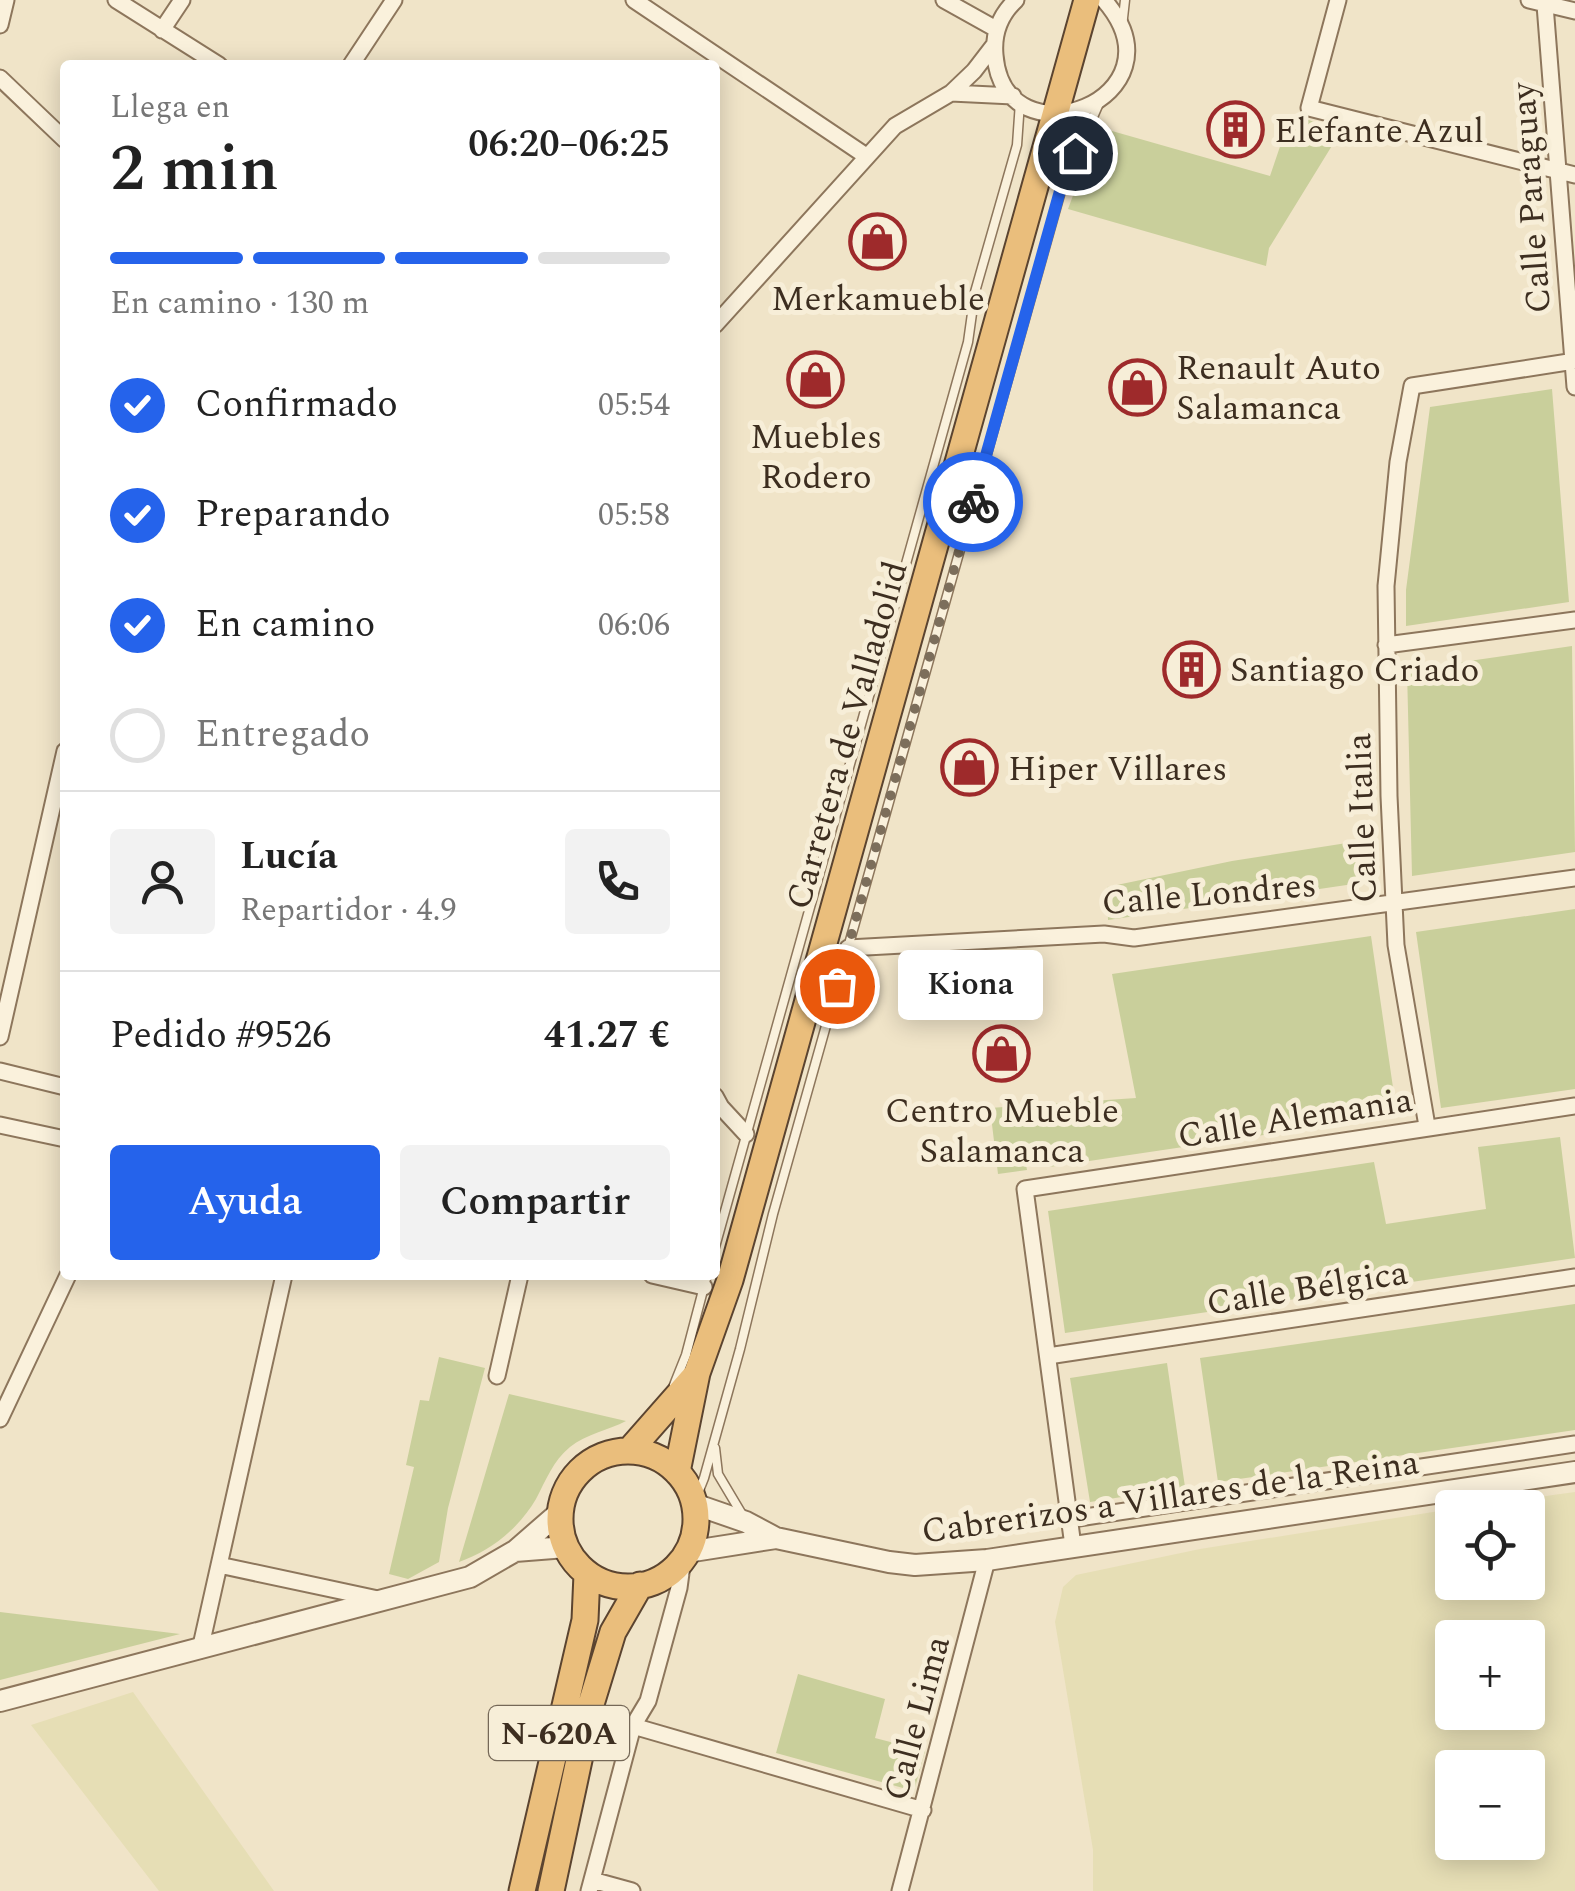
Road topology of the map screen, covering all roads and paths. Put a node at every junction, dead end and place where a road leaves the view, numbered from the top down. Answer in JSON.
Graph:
{"nodes":[{"id":1,"x":6,"y":0,"type":"edge"},
{"id":2,"x":116,"y":0,"type":"edge"},
{"id":3,"x":182,"y":0,"type":"edge"},
{"id":4,"x":394,"y":0,"type":"edge"},
{"id":5,"x":634,"y":0,"type":"edge"},
{"id":6,"x":944,"y":0,"type":"edge"},
{"id":7,"x":1016,"y":0,"type":"edge"},
{"id":8,"x":1086,"y":0,"type":"edge"},
{"id":9,"x":1104,"y":0,"type":"edge"},
{"id":10,"x":1125,"y":0,"type":"edge"},
{"id":11,"x":1338,"y":0,"type":"edge"},
{"id":12,"x":1537,"y":2,"type":"edge"},
{"id":13,"x":1575,"y":11,"type":"edge"},
{"id":14,"x":0,"y":25,"type":"edge"},
{"id":15,"x":1122,"y":27,"type":"junction"},
{"id":16,"x":162,"y":30,"type":"junction"},
{"id":17,"x":995,"y":37,"type":"junction"},
{"id":18,"x":211,"y":60,"type":"edge"},
{"id":19,"x":354,"y":60,"type":"edge"},
{"id":20,"x":0,"y":78,"type":"edge"},
{"id":21,"x":951,"y":93,"type":"junction"},
{"id":22,"x":1017,"y":99,"type":"junction"},
{"id":23,"x":1100,"y":101,"type":"junction"},
{"id":24,"x":1056,"y":115,"type":"junction"},
{"id":25,"x":60,"y":135,"type":"edge"},
{"id":26,"x":866,"y":156,"type":"junction"},
{"id":27,"x":1567,"y":174,"type":"edge"},
{"id":28,"x":720,"y":319,"type":"edge"},
{"id":29,"x":1574,"y":362,"type":"edge"},
{"id":30,"x":1575,"y":387,"type":"edge"},
{"id":31,"x":1575,"y":620,"type":"edge"},
{"id":32,"x":1386,"y":645,"type":"junction"},
{"id":33,"x":60,"y":773,"type":"edge"},
{"id":34,"x":1575,"y":878,"type":"edge"},
{"id":35,"x":1393,"y":904,"type":"junction"},
{"id":36,"x":848,"y":948,"type":"junction"},
{"id":37,"x":0,"y":1037,"type":"edge"},
{"id":38,"x":0,"y":1071,"type":"edge"},
{"id":39,"x":60,"y":1086,"type":"edge"},
{"id":40,"x":720,"y":1106,"type":"edge"},
{"id":41,"x":1575,"y":1106,"type":"edge"},
{"id":42,"x":0,"y":1125,"type":"edge"},
{"id":43,"x":1427,"y":1126,"type":"junction"},
{"id":44,"x":746,"y":1134,"type":"junction"},
{"id":45,"x":60,"y":1138,"type":"edge"},
{"id":46,"x":720,"y":1229,"type":"edge"},
{"id":47,"x":1575,"y":1277,"type":"edge"},
{"id":48,"x":66,"y":1280,"type":"edge"},
{"id":49,"x":283,"y":1280,"type":"edge"},
{"id":50,"x":519,"y":1280,"type":"edge"},
{"id":51,"x":706,"y":1281,"type":"edge"},
{"id":52,"x":1048,"y":1356,"type":"junction"},
{"id":53,"x":697,"y":1372,"type":"junction"},
{"id":54,"x":497,"y":1376,"type":"dead end"},
{"id":55,"x":664,"y":1412,"type":"junction"},
{"id":56,"x":0,"y":1418,"type":"edge"},
{"id":57,"x":714,"y":1443,"type":"junction"},
{"id":58,"x":1575,"y":1444,"type":"edge"},
{"id":59,"x":628,"y":1450,"type":"junction"},
{"id":60,"x":678,"y":1472,"type":"junction"},
{"id":61,"x":1575,"y":1472,"type":"edge"},
{"id":62,"x":694,"y":1504,"type":"junction"},
{"id":63,"x":561,"y":1511,"type":"junction"},
{"id":64,"x":1072,"y":1519,"type":"junction"},
{"id":65,"x":746,"y":1522,"type":"junction"},
{"id":66,"x":776,"y":1538,"type":"junction"},
{"id":67,"x":1074,"y":1546,"type":"junction"},
{"id":68,"x":566,"y":1547,"type":"junction"},
{"id":69,"x":515,"y":1552,"type":"junction"},
{"id":70,"x":685,"y":1555,"type":"junction"},
{"id":71,"x":988,"y":1560,"type":"junction"},
{"id":72,"x":219,"y":1565,"type":"junction"},
{"id":73,"x":586,"y":1574,"type":"junction"},
{"id":74,"x":640,"y":1585,"type":"junction"},
{"id":75,"x":386,"y":1601,"type":"junction"},
{"id":76,"x":200,"y":1650,"type":"junction"},
{"id":77,"x":0,"y":1701,"type":"edge"},
{"id":78,"x":634,"y":1726,"type":"junction"},
{"id":79,"x":923,"y":1810,"type":"junction"},
{"id":80,"x":591,"y":1886,"type":"edge"},
{"id":81,"x":522,"y":1891,"type":"edge"},
{"id":82,"x":551,"y":1891,"type":"edge"},
{"id":83,"x":632,"y":1891,"type":"edge"},
{"id":84,"x":900,"y":1891,"type":"edge"}],
"edges":[{"from":1,"to":14,"type":"street"},
{"from":2,"to":16,"type":"street"},
{"from":3,"to":16,"type":"street"},
{"from":4,"to":19,"type":"street"},
{"from":5,"to":26,"type":"street"},
{"from":6,"to":17,"type":"street"},
{"from":7,"to":17,"type":"street"},
{"from":8,"to":24,"type":"highway","name":"Carretera de Valladolid"},
{"from":9,"to":15,"type":"street"},
{"from":10,"to":15,"type":"lane","name":"Carretera de Valladolid"},
{"from":11,"to":27,"type":"street"},
{"from":12,"to":13,"type":"street"},
{"from":12,"to":27,"type":"street","name":"Calle Paraguay"},
{"from":15,"to":23,"type":"street","name":"Carretera de Valladolid"},
{"from":16,"to":18,"type":"street"},
{"from":17,"to":21,"type":"street"},
{"from":17,"to":22,"type":"street","name":"Carretera de Valladolid"},
{"from":20,"to":25,"type":"street"},
{"from":21,"to":22,"type":"street"},
{"from":21,"to":26,"type":"street"},
{"from":22,"to":24,"type":"street"},
{"from":22,"to":44,"type":"lane","name":"Carretera de Valladolid"},
{"from":23,"to":24,"type":"street"},
{"from":23,"to":36,"type":"lane","name":"Carretera de Valladolid"},
{"from":24,"to":53,"type":"highway","name":"Carretera de Valladolid"},
{"from":26,"to":28,"type":"street"},
{"from":27,"to":29,"type":"street","name":"Calle Paraguay"},
{"from":29,"to":30,"type":"street","name":"Calle Paraguay"},
{"from":29,"to":32,"type":"street","name":"Calle Italia"},
{"from":31,"to":32,"type":"street"},
{"from":32,"to":35,"type":"street","name":"Calle Italia"},
{"from":33,"to":37,"type":"street"},
{"from":34,"to":35,"type":"street","name":"Calle Londres"},
{"from":35,"to":36,"type":"street","name":"Calle Londres"},
{"from":35,"to":43,"type":"street","name":"Calle Italia"},
{"from":36,"to":57,"type":"lane","name":"Carretera de Valladolid"},
{"from":38,"to":39,"type":"street"},
{"from":40,"to":44,"type":"street"},
{"from":41,"to":43,"type":"street","name":"Calle Alemania"},
{"from":42,"to":45,"type":"street"},
{"from":43,"to":52,"type":"street","name":"Calle Alemania"},
{"from":44,"to":46,"type":"lane","name":"Carretera de Valladolid"},
{"from":47,"to":52,"type":"street","name":"Calle Bélgica"},
{"from":48,"to":56,"type":"street"},
{"from":49,"to":72,"type":"street"},
{"from":50,"to":54,"type":"street"},
{"from":51,"to":55,"type":"lane","name":"Carretera de Valladolid"},
{"from":52,"to":64,"type":"street"},
{"from":53,"to":55,"type":"highway","name":"Carretera de Valladolid"},
{"from":53,"to":60,"type":"highway","name":"Carretera de Valladolid"},
{"from":55,"to":59,"type":"highway","name":"Carretera de Valladolid"},
{"from":57,"to":62,"type":"lane","name":"Carretera de Valladolid"},
{"from":57,"to":65,"type":"lane"},
{"from":58,"to":64,"type":"street"},
{"from":59,"to":60,"type":"highway"},
{"from":59,"to":63,"type":"highway"},
{"from":60,"to":62,"type":"highway"},
{"from":61,"to":67,"type":"street","name":"Cabrerizos a Villares de la Reina"},
{"from":62,"to":65,"type":"street","name":"Cabrerizos a Villares de la Reina"},
{"from":62,"to":70,"type":"highway"},
{"from":63,"to":68,"type":"highway"},
{"from":63,"to":69,"type":"street"},
{"from":64,"to":67,"type":"street"},
{"from":65,"to":66,"type":"street","name":"Cabrerizos a Villares de la Reina"},
{"from":66,"to":70,"type":"street","name":"Cabrerizos a Villares de la Reina"},
{"from":66,"to":71,"type":"street","name":"Cabrerizos a Villares de la Reina"},
{"from":67,"to":71,"type":"street","name":"Cabrerizos a Villares de la Reina"},
{"from":68,"to":69,"type":"street"},
{"from":68,"to":73,"type":"highway"},
{"from":69,"to":75,"type":"street"},
{"from":70,"to":74,"type":"highway","number":"N-620A"},
{"from":70,"to":78,"type":"street"},
{"from":71,"to":79,"type":"street","name":"Calle Lima"},
{"from":72,"to":75,"type":"street"},
{"from":72,"to":76,"type":"street"},
{"from":73,"to":74,"type":"highway"},
{"from":73,"to":81,"type":"highway","number":"N-620A"},
{"from":74,"to":82,"type":"highway","number":"N-620A"},
{"from":75,"to":76,"type":"street"},
{"from":76,"to":77,"type":"street"},
{"from":78,"to":79,"type":"street"},
{"from":78,"to":80,"type":"street"},
{"from":79,"to":84,"type":"street","name":"Calle Lima"},
{"from":80,"to":83,"type":"street"}]}
